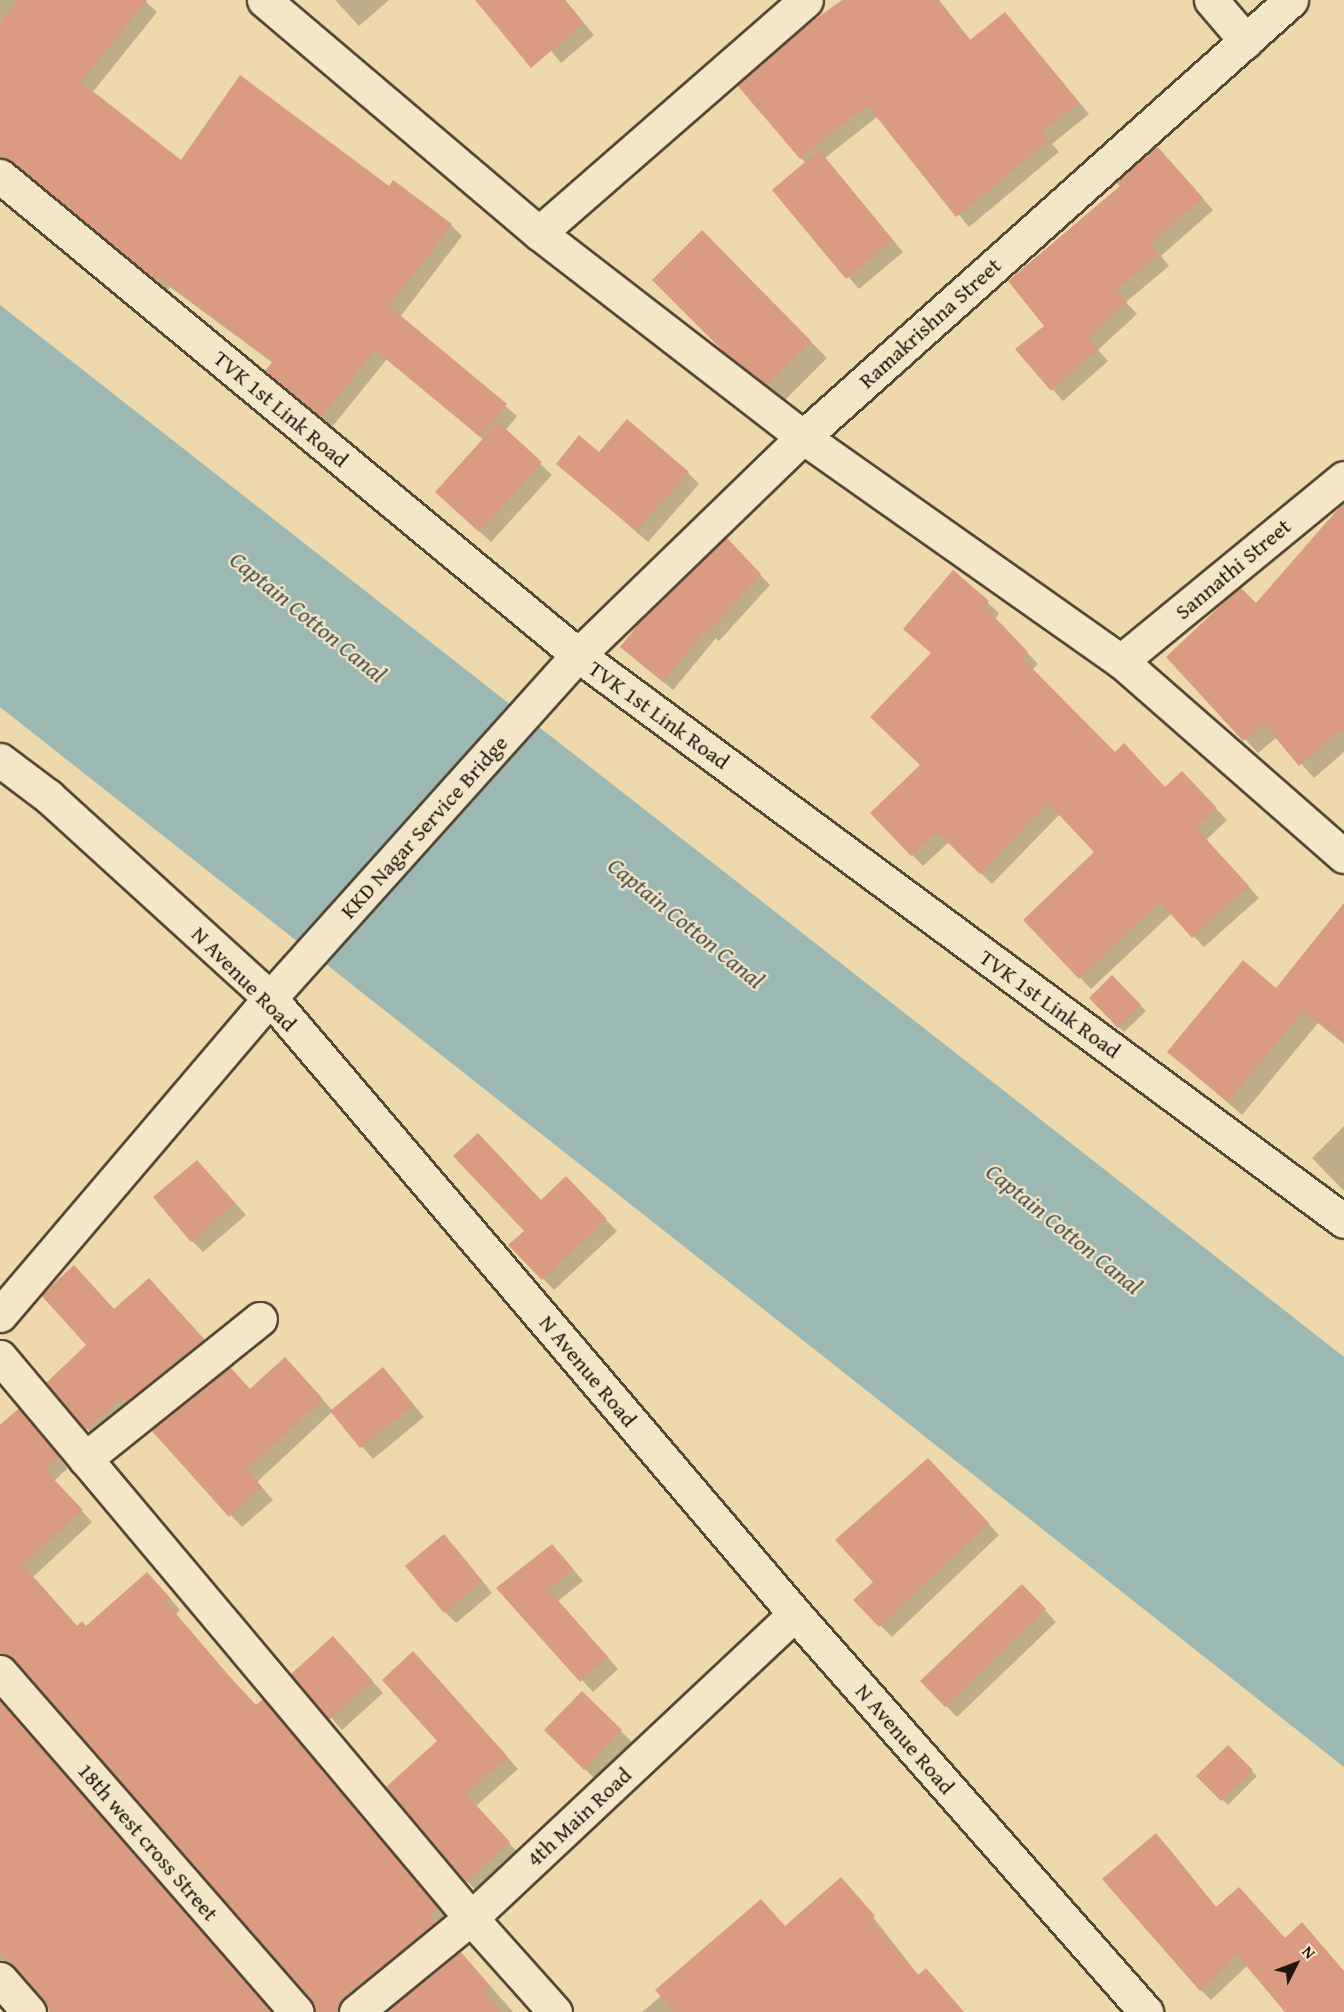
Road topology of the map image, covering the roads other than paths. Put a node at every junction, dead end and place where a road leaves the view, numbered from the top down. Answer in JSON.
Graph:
{"nodes":[{"id":1,"x":264,"y":0,"type":"edge"},
{"id":2,"x":1211,"y":0,"type":"edge"},
{"id":3,"x":1291,"y":0,"type":"edge"},
{"id":4,"x":805,"y":1,"type":"edge"},
{"id":5,"x":1245,"y":40,"type":"junction"},
{"id":6,"x":0,"y":176,"type":"edge"},
{"id":7,"x":539,"y":233,"type":"junction"},
{"id":8,"x":803,"y":437,"type":"junction"},
{"id":9,"x":1344,"y":477,"type":"edge"},
{"id":10,"x":578,"y":655,"type":"junction"},
{"id":11,"x":1121,"y":661,"type":"junction"},
{"id":12,"x":0,"y":760,"type":"edge"},
{"id":13,"x":1344,"y":856,"type":"edge"},
{"id":14,"x":270,"y":998,"type":"junction"},
{"id":15,"x":1344,"y":1221,"type":"edge"},
{"id":16,"x":0,"y":1315,"type":"edge"},
{"id":17,"x":260,"y":1319,"type":"dead end"},
{"id":18,"x":0,"y":1357,"type":"edge"},
{"id":19,"x":85,"y":1459,"type":"junction"},
{"id":20,"x":795,"y":1614,"type":"junction"},
{"id":21,"x":0,"y":1672,"type":"edge"},
{"id":22,"x":471,"y":1918,"type":"junction"},
{"id":23,"x":0,"y":1979,"type":"edge"},
{"id":24,"x":29,"y":2012,"type":"edge"},
{"id":25,"x":297,"y":2012,"type":"edge"},
{"id":26,"x":356,"y":2012,"type":"edge"},
{"id":27,"x":555,"y":2012,"type":"edge"},
{"id":28,"x":1146,"y":2012,"type":"edge"}],
"edges":[{"from":1,"to":7,"type":"street"},
{"from":2,"to":5,"type":"street"},
{"from":3,"to":5,"type":"street","name":"Ramakrishna Street"},
{"from":4,"to":7,"type":"street"},
{"from":5,"to":8,"type":"street","name":"Ramakrishna Street"},
{"from":6,"to":10,"type":"street","name":"TVK 1st Link Road"},
{"from":7,"to":8,"type":"street"},
{"from":8,"to":10,"type":"street","name":"Ramakrishna Street"},
{"from":8,"to":11,"type":"street"},
{"from":9,"to":11,"type":"street","name":"Sannathi Street"},
{"from":10,"to":14,"type":"street","name":"KKD Nagar Service Bridge"},
{"from":10,"to":15,"type":"street","name":"TVK 1st Link Road"},
{"from":11,"to":13,"type":"street"},
{"from":12,"to":14,"type":"street","name":"N Avenue Road"},
{"from":14,"to":16,"type":"street","name":"KKD Nagar Service Bridge"},
{"from":14,"to":20,"type":"street","name":"N Avenue Road"},
{"from":17,"to":19,"type":"street"},
{"from":18,"to":19,"type":"street"},
{"from":19,"to":22,"type":"street"},
{"from":20,"to":22,"type":"street","name":"4th Main Road"},
{"from":20,"to":28,"type":"street","name":"N Avenue Road"},
{"from":21,"to":25,"type":"street","name":"18th west cross Street"},
{"from":22,"to":26,"type":"street","name":"4th Main Road"},
{"from":22,"to":27,"type":"street"},
{"from":23,"to":24,"type":"street"}]}
